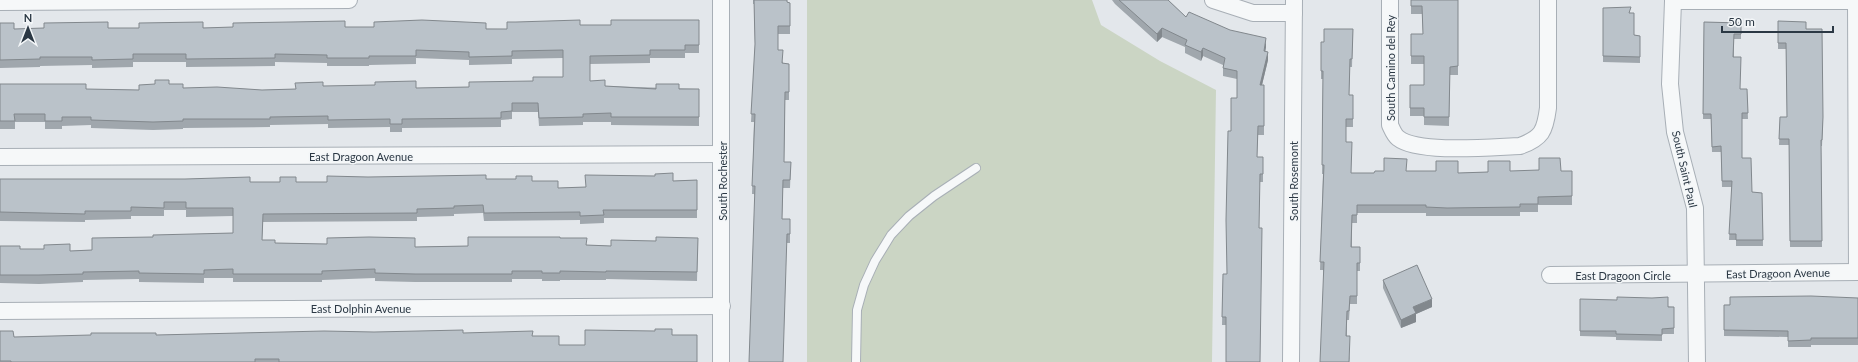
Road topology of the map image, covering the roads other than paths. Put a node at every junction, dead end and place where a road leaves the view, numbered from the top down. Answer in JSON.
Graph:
{"nodes":[{"id":1,"x":349,"y":0,"type":"edge"},
{"id":2,"x":722,"y":0,"type":"edge"},
{"id":3,"x":1213,"y":0,"type":"edge"},
{"id":4,"x":1390,"y":0,"type":"edge"},
{"id":5,"x":1548,"y":0,"type":"edge"},
{"id":6,"x":1673,"y":1,"type":"edge"},
{"id":7,"x":1857,"y":1,"type":"edge"},
{"id":8,"x":0,"y":2,"type":"edge"},
{"id":9,"x":1294,"y":6,"type":"edge"},
{"id":10,"x":722,"y":154,"type":"junction"},
{"id":11,"x":0,"y":157,"type":"edge"},
{"id":12,"x":976,"y":168,"type":"dead end"},
{"id":13,"x":1857,"y":272,"type":"edge"},
{"id":14,"x":1697,"y":274,"type":"junction"},
{"id":15,"x":1550,"y":276,"type":"dead end"},
{"id":16,"x":722,"y":306,"type":"junction"},
{"id":17,"x":0,"y":311,"type":"edge"},
{"id":18,"x":721,"y":362,"type":"edge"},
{"id":19,"x":856,"y":362,"type":"edge"},
{"id":20,"x":1291,"y":362,"type":"edge"},
{"id":21,"x":1697,"y":362,"type":"edge"}],
"edges":[{"from":1,"to":8,"type":"street"},
{"from":2,"to":10,"type":"street","name":"South Rochester"},
{"from":3,"to":9,"type":"street"},
{"from":4,"to":5,"type":"street","name":"South Camino del Rey"},
{"from":6,"to":7,"type":"street"},
{"from":6,"to":14,"type":"street","name":"South Saint Paul"},
{"from":7,"to":13,"type":"street"},
{"from":9,"to":20,"type":"street","name":"South Rosemont"},
{"from":10,"to":11,"type":"street","name":"East Dragoon Avenue"},
{"from":10,"to":16,"type":"street","name":"South Rochester"},
{"from":12,"to":19,"type":"lane"},
{"from":13,"to":14,"type":"street","name":"East Dragoon Avenue"},
{"from":14,"to":15,"type":"street","name":"East Dragoon Circle"},
{"from":14,"to":21,"type":"street","name":"South Saint Paul"},
{"from":16,"to":17,"type":"street","name":"East Dolphin Avenue"},
{"from":16,"to":18,"type":"street","name":"South Rochester"}]}
